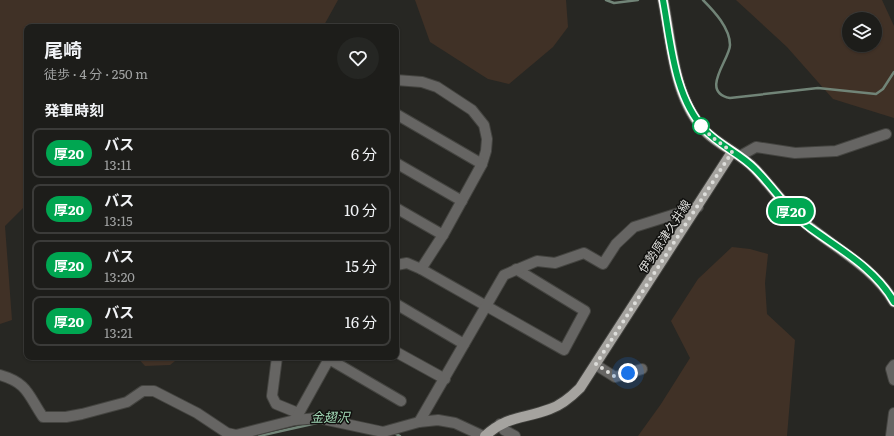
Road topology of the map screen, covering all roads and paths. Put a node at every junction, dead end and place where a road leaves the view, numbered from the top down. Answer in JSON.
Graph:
{"nodes":[{"id":1,"x":663,"y":0,"type":"edge"},
{"id":2,"x":399,"y":80,"type":"edge"},
{"id":3,"x":399,"y":116,"type":"edge"},
{"id":4,"x":886,"y":134,"type":"dead end"},
{"id":5,"x":736,"y":154,"type":"junction"},
{"id":6,"x":482,"y":164,"type":"junction"},
{"id":7,"x":399,"y":165,"type":"edge"},
{"id":8,"x":462,"y":201,"type":"junction"},
{"id":9,"x":698,"y":207,"type":"junction"},
{"id":10,"x":399,"y":210,"type":"edge"},
{"id":11,"x":442,"y":235,"type":"junction"},
{"id":12,"x":399,"y":258,"type":"edge"},
{"id":13,"x":408,"y":263,"type":"junction"},
{"id":14,"x":399,"y":264,"type":"edge"},
{"id":15,"x":421,"y":269,"type":"junction"},
{"id":16,"x":516,"y":269,"type":"junction"},
{"id":17,"x":894,"y":302,"type":"edge"},
{"id":18,"x":399,"y":306,"type":"edge"},
{"id":19,"x":486,"y":306,"type":"junction"},
{"id":20,"x":464,"y":344,"type":"junction"},
{"id":21,"x":399,"y":354,"type":"edge"},
{"id":22,"x":277,"y":360,"type":"edge"},
{"id":23,"x":328,"y":360,"type":"edge"},
{"id":24,"x":332,"y":360,"type":"edge"},
{"id":25,"x":596,"y":364,"type":"junction"},
{"id":26,"x":894,"y":365,"type":"edge"},
{"id":27,"x":642,"y":369,"type":"dead end"},
{"id":28,"x":0,"y":375,"type":"edge"},
{"id":29,"x":445,"y":379,"type":"junction"},
{"id":30,"x":894,"y":380,"type":"edge"},
{"id":31,"x":401,"y":401,"type":"dead end"},
{"id":32,"x":894,"y":413,"type":"edge"},
{"id":33,"x":297,"y":416,"type":"junction"},
{"id":34,"x":419,"y":422,"type":"junction"},
{"id":35,"x":500,"y":424,"type":"junction"},
{"id":36,"x":484,"y":436,"type":"edge"},
{"id":37,"x":515,"y":436,"type":"edge"},
{"id":38,"x":891,"y":436,"type":"edge"}],
"edges":[{"from":1,"to":5,"type":"main road"},
{"from":2,"to":6,"type":"street"},
{"from":3,"to":6,"type":"street"},
{"from":4,"to":5,"type":"street"},
{"from":5,"to":9,"type":"main road","name":"伊勢原津久井線"},
{"from":5,"to":17,"type":"main road"},
{"from":6,"to":8,"type":"street"},
{"from":7,"to":8,"type":"street"},
{"from":8,"to":11,"type":"street"},
{"from":9,"to":16,"type":"street"},
{"from":9,"to":25,"type":"main road","name":"伊勢原津久井線"},
{"from":10,"to":11,"type":"street"},
{"from":11,"to":15,"type":"street"},
{"from":12,"to":13,"type":"street"},
{"from":13,"to":14,"type":"street"},
{"from":13,"to":15,"type":"street"},
{"from":15,"to":19,"type":"street"},
{"from":16,"to":19,"type":"street"},
{"from":16,"to":19,"type":"street"},
{"from":18,"to":20,"type":"street"},
{"from":19,"to":20,"type":"street"},
{"from":20,"to":29,"type":"street"},
{"from":21,"to":29,"type":"street"},
{"from":22,"to":33,"type":"street"},
{"from":23,"to":33,"type":"street"},
{"from":24,"to":31,"type":"street"},
{"from":25,"to":27,"type":"street"},
{"from":25,"to":35,"type":"main road","name":"伊勢原津久井線"},
{"from":26,"to":30,"type":"street"},
{"from":28,"to":33,"type":"street"},
{"from":29,"to":34,"type":"street"},
{"from":32,"to":38,"type":"street"},
{"from":33,"to":34,"type":"street"},
{"from":34,"to":36,"type":"street"},
{"from":35,"to":36,"type":"main road","name":"伊勢原津久井線"},
{"from":35,"to":37,"type":"street"}]}
